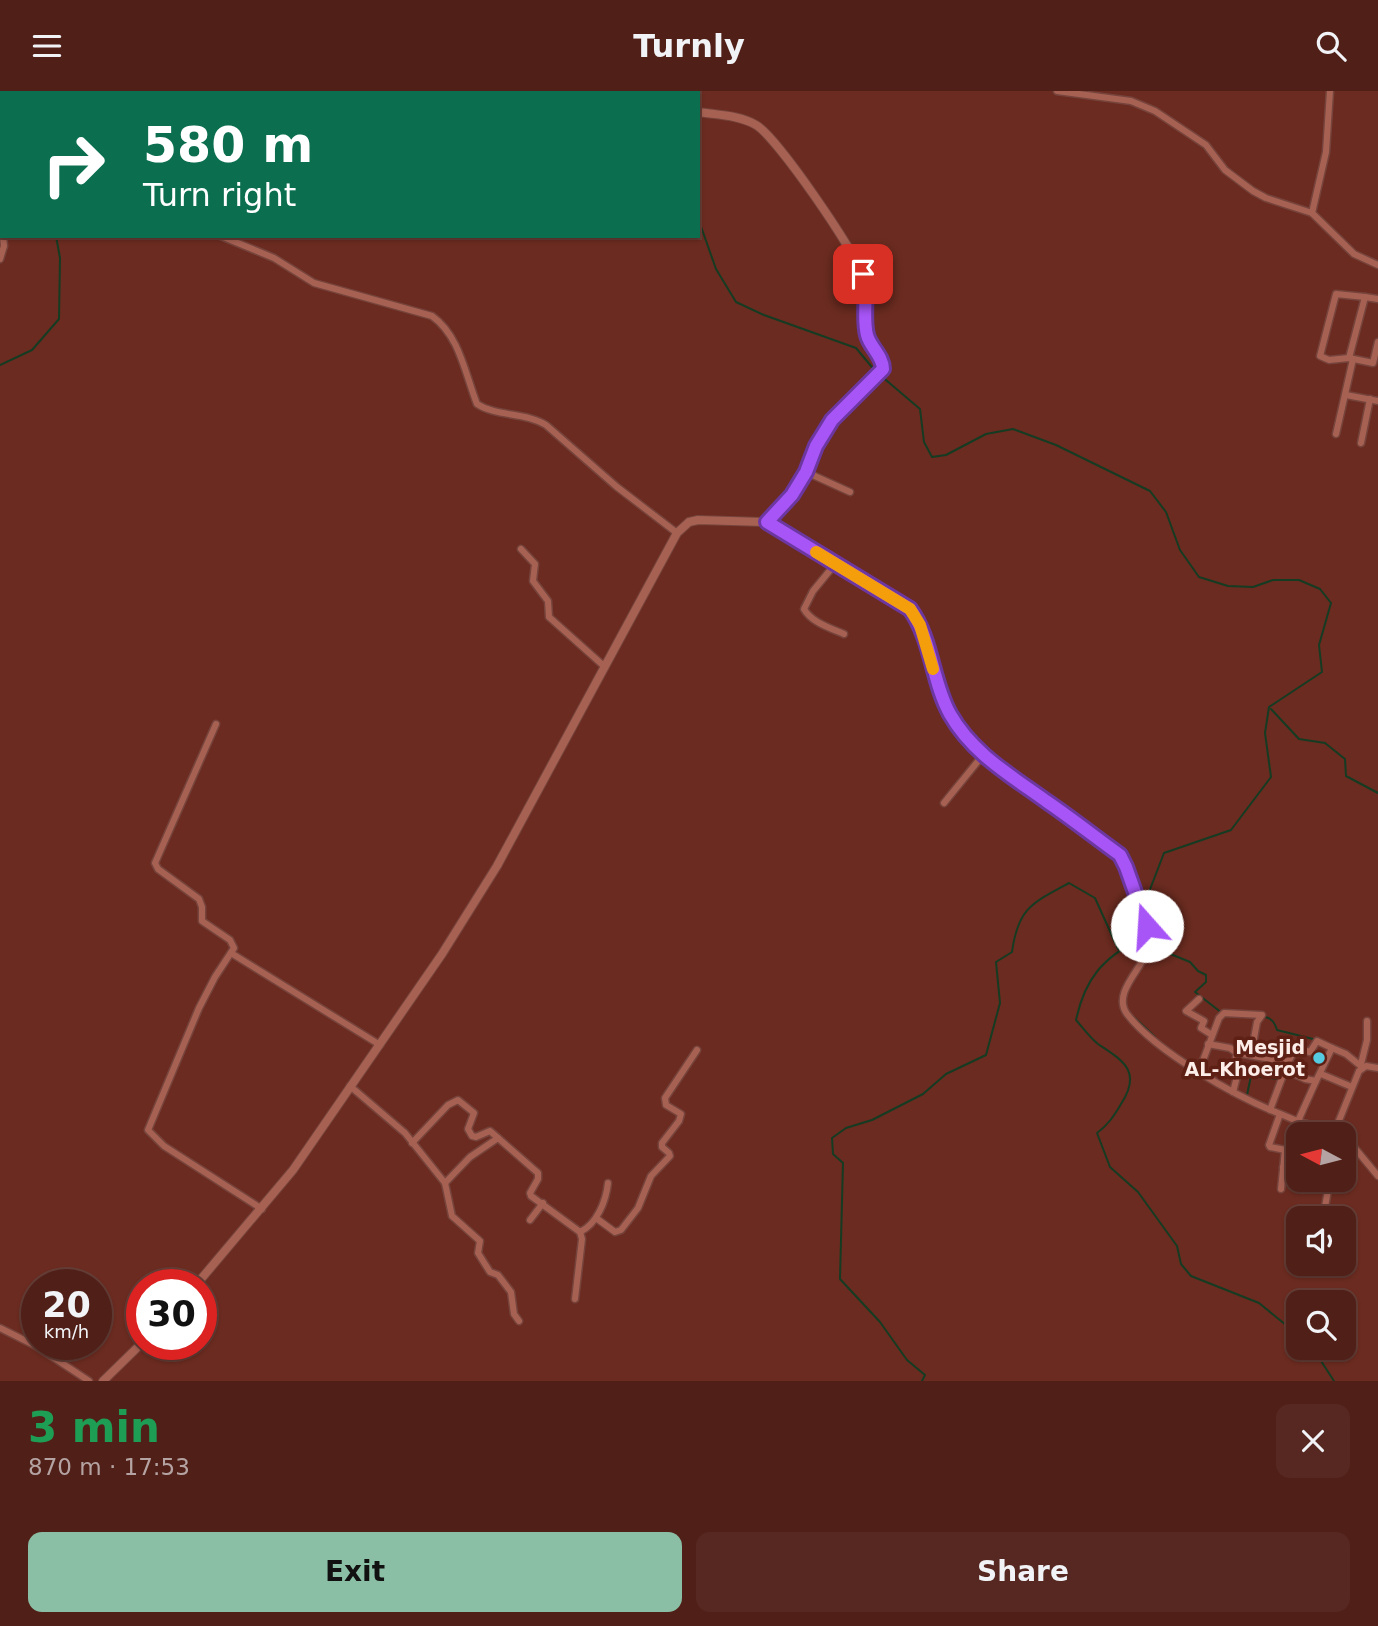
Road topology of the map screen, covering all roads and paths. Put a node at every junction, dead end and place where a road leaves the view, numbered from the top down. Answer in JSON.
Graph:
{"nodes":[{"id":1,"x":1058,"y":91,"type":"edge"},
{"id":2,"x":1330,"y":91,"type":"edge"},
{"id":3,"x":1071,"y":92,"type":"edge"},
{"id":4,"x":700,"y":112,"type":"edge"},
{"id":5,"x":1312,"y":213,"type":"junction"},
{"id":6,"x":3,"y":238,"type":"edge"},
{"id":7,"x":226,"y":238,"type":"edge"},
{"id":8,"x":0,"y":259,"type":"edge"},
{"id":9,"x":1378,"y":265,"type":"edge"},
{"id":10,"x":1365,"y":297,"type":"junction"},
{"id":11,"x":1378,"y":299,"type":"edge"},
{"id":12,"x":1378,"y":342,"type":"edge"},
{"id":13,"x":1351,"y":358,"type":"junction"},
{"id":14,"x":1376,"y":364,"type":"edge"},
{"id":15,"x":1346,"y":395,"type":"junction"},
{"id":16,"x":1374,"y":400,"type":"edge"},
{"id":17,"x":1336,"y":434,"type":"dead end"},
{"id":18,"x":1361,"y":443,"type":"dead end"},
{"id":19,"x":806,"y":472,"type":"junction"},
{"id":20,"x":850,"y":492,"type":"dead end"},
{"id":21,"x":767,"y":522,"type":"junction"},
{"id":22,"x":677,"y":533,"type":"junction"},
{"id":23,"x":521,"y":549,"type":"dead end"},
{"id":24,"x":836,"y":563,"type":"junction"},
{"id":25,"x":844,"y":634,"type":"dead end"},
{"id":26,"x":605,"y":667,"type":"junction"},
{"id":27,"x":216,"y":724,"type":"dead end"},
{"id":28,"x":983,"y":755,"type":"junction"},
{"id":29,"x":944,"y":803,"type":"dead end"},
{"id":30,"x":231,"y":953,"type":"junction"},
{"id":31,"x":1199,"y":999,"type":"dead end"},
{"id":32,"x":1367,"y":1021,"type":"dead end"},
{"id":33,"x":1212,"y":1035,"type":"junction"},
{"id":34,"x":1208,"y":1044,"type":"junction"},
{"id":35,"x":380,"y":1045,"type":"junction"},
{"id":36,"x":1332,"y":1048,"type":"junction"},
{"id":37,"x":697,"y":1050,"type":"dead end"},
{"id":38,"x":1237,"y":1053,"type":"junction"},
{"id":39,"x":1251,"y":1055,"type":"junction"},
{"id":40,"x":1288,"y":1062,"type":"junction"},
{"id":41,"x":1362,"y":1066,"type":"junction"},
{"id":42,"x":1378,"y":1068,"type":"edge"},
{"id":43,"x":1199,"y":1069,"type":"junction"},
{"id":44,"x":1285,"y":1070,"type":"junction"},
{"id":45,"x":1321,"y":1074,"type":"junction"},
{"id":46,"x":1316,"y":1081,"type":"junction"},
{"id":47,"x":351,"y":1086,"type":"junction"},
{"id":48,"x":1352,"y":1087,"type":"junction"},
{"id":49,"x":1233,"y":1092,"type":"junction"},
{"id":50,"x":1270,"y":1110,"type":"junction"},
{"id":51,"x":1280,"y":1114,"type":"junction"},
{"id":52,"x":1298,"y":1121,"type":"junction"},
{"id":53,"x":1302,"y":1122,"type":"edge"},
{"id":54,"x":1338,"y":1122,"type":"edge"},
{"id":55,"x":498,"y":1138,"type":"junction"},
{"id":56,"x":412,"y":1143,"type":"junction"},
{"id":57,"x":1356,"y":1151,"type":"edge"},
{"id":58,"x":1283,"y":1167,"type":"junction"},
{"id":59,"x":1286,"y":1167,"type":"edge"},
{"id":60,"x":1378,"y":1176,"type":"edge"},
{"id":61,"x":608,"y":1183,"type":"dead end"},
{"id":62,"x":446,"y":1184,"type":"junction"},
{"id":63,"x":1281,"y":1189,"type":"dead end"},
{"id":64,"x":543,"y":1203,"type":"junction"},
{"id":65,"x":262,"y":1209,"type":"junction"},
{"id":66,"x":597,"y":1218,"type":"junction"},
{"id":67,"x":530,"y":1220,"type":"dead end"},
{"id":68,"x":580,"y":1232,"type":"junction"},
{"id":69,"x":210,"y":1269,"type":"edge"},
{"id":70,"x":575,"y":1299,"type":"dead end"},
{"id":71,"x":519,"y":1321,"type":"dead end"},
{"id":72,"x":0,"y":1328,"type":"edge"},
{"id":73,"x":126,"y":1359,"type":"edge"},
{"id":74,"x":89,"y":1381,"type":"edge"},
{"id":75,"x":103,"y":1381,"type":"edge"}],
"edges":[{"from":1,"to":3,"type":"street"},
{"from":2,"to":5,"type":"street"},
{"from":3,"to":5,"type":"street"},
{"from":4,"to":19,"type":"street"},
{"from":5,"to":9,"type":"street"},
{"from":6,"to":8,"type":"street"},
{"from":7,"to":22,"type":"street"},
{"from":10,"to":11,"type":"street"},
{"from":10,"to":13,"type":"street"},
{"from":10,"to":13,"type":"street"},
{"from":12,"to":14,"type":"street"},
{"from":13,"to":14,"type":"street"},
{"from":13,"to":15,"type":"street"},
{"from":15,"to":16,"type":"street"},
{"from":15,"to":17,"type":"street"},
{"from":16,"to":18,"type":"street"},
{"from":19,"to":20,"type":"street"},
{"from":19,"to":21,"type":"street"},
{"from":21,"to":22,"type":"street"},
{"from":21,"to":24,"type":"street"},
{"from":22,"to":26,"type":"street"},
{"from":23,"to":26,"type":"street"},
{"from":24,"to":25,"type":"street"},
{"from":24,"to":28,"type":"street"},
{"from":26,"to":35,"type":"street"},
{"from":27,"to":30,"type":"street"},
{"from":28,"to":29,"type":"street"},
{"from":28,"to":43,"type":"street"},
{"from":30,"to":35,"type":"street"},
{"from":30,"to":65,"type":"street"},
{"from":31,"to":33,"type":"street"},
{"from":32,"to":41,"type":"street"},
{"from":33,"to":34,"type":"street"},
{"from":33,"to":39,"type":"street"},
{"from":34,"to":38,"type":"street"},
{"from":34,"to":43,"type":"street"},
{"from":35,"to":47,"type":"street"},
{"from":36,"to":40,"type":"street"},
{"from":36,"to":41,"type":"street"},
{"from":36,"to":45,"type":"street"},
{"from":37,"to":66,"type":"street"},
{"from":38,"to":39,"type":"street"},
{"from":38,"to":49,"type":"street"},
{"from":39,"to":40,"type":"street"},
{"from":40,"to":44,"type":"street"},
{"from":41,"to":42,"type":"street"},
{"from":41,"to":48,"type":"street"},
{"from":43,"to":49,"type":"street"},
{"from":44,"to":46,"type":"street"},
{"from":44,"to":50,"type":"street"},
{"from":45,"to":46,"type":"street"},
{"from":45,"to":48,"type":"street"},
{"from":46,"to":52,"type":"street"},
{"from":47,"to":56,"type":"street"},
{"from":47,"to":65,"type":"street"},
{"from":48,"to":54,"type":"street"},
{"from":49,"to":50,"type":"street"},
{"from":50,"to":51,"type":"street"},
{"from":51,"to":52,"type":"street"},
{"from":51,"to":58,"type":"street"},
{"from":52,"to":53,"type":"street"},
{"from":55,"to":56,"type":"street"},
{"from":55,"to":62,"type":"street"},
{"from":55,"to":64,"type":"street"},
{"from":56,"to":62,"type":"street"},
{"from":57,"to":60,"type":"street"},
{"from":58,"to":59,"type":"street"},
{"from":58,"to":63,"type":"street"},
{"from":61,"to":66,"type":"street"},
{"from":62,"to":71,"type":"street"},
{"from":64,"to":67,"type":"street"},
{"from":64,"to":68,"type":"street"},
{"from":65,"to":69,"type":"street"},
{"from":66,"to":68,"type":"street"},
{"from":68,"to":70,"type":"street"},
{"from":72,"to":74,"type":"street"},
{"from":73,"to":75,"type":"street"}]}
